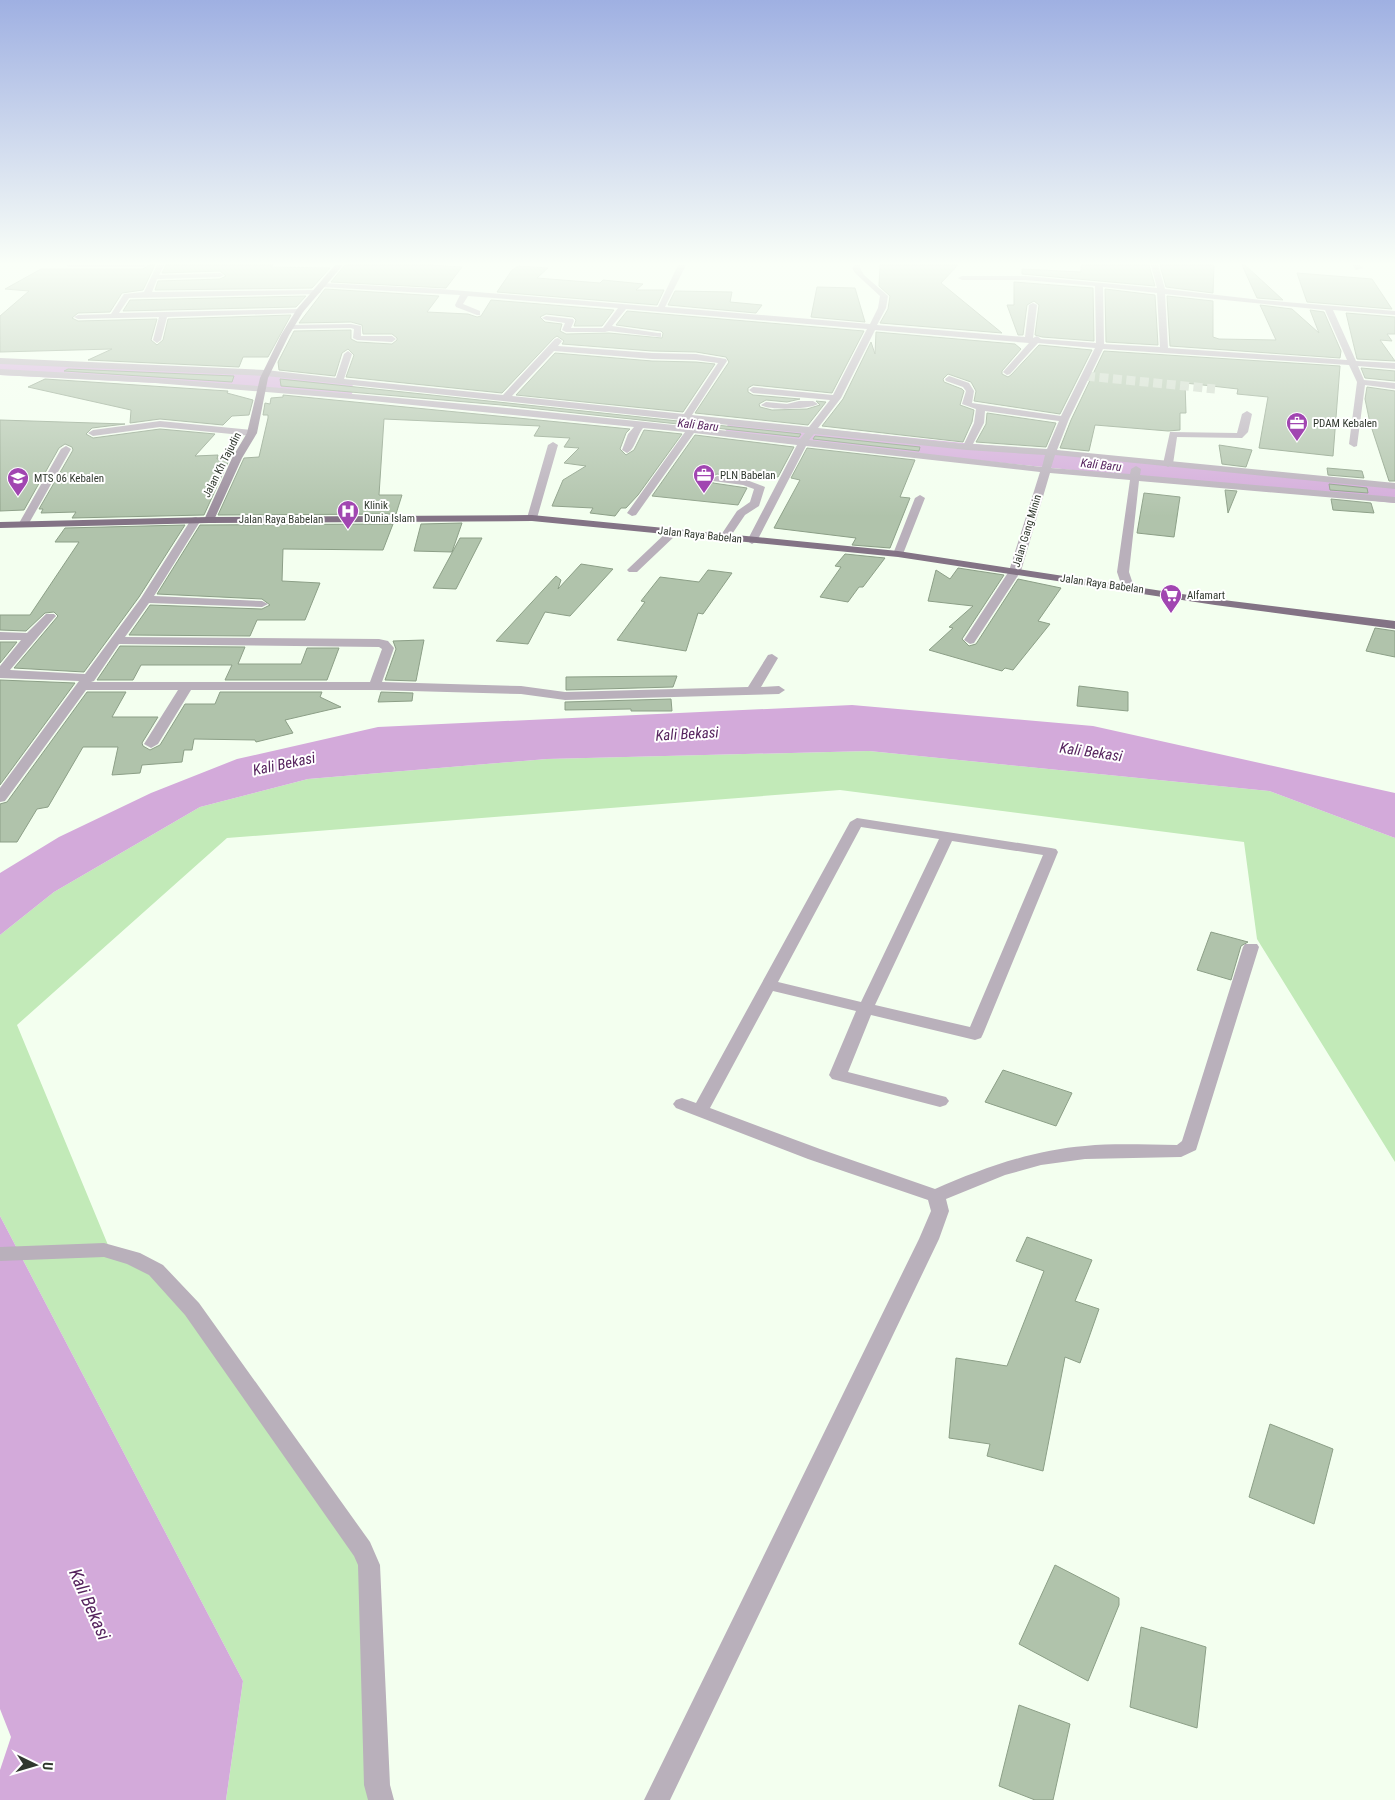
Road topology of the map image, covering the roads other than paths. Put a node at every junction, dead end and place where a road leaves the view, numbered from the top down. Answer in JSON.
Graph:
{"nodes":[{"id":1,"x":279,"y":349,"type":"edge"},
{"id":2,"x":552,"y":349,"type":"edge"},
{"id":3,"x":565,"y":349,"type":"edge"},
{"id":4,"x":861,"y":349,"type":"edge"},
{"id":5,"x":1025,"y":349,"type":"edge"},
{"id":6,"x":1099,"y":349,"type":"edge"},
{"id":7,"x":1148,"y":349,"type":"edge"},
{"id":8,"x":1346,"y":349,"type":"edge"},
{"id":9,"x":1164,"y":350,"type":"joint"},
{"id":10,"x":348,"y":354,"type":"dead end"},
{"id":11,"x":0,"y":361,"type":"edge"},
{"id":12,"x":1352,"y":362,"type":"junction"},
{"id":13,"x":1395,"y":366,"type":"edge"},
{"id":14,"x":0,"y":372,"type":"edge"},
{"id":15,"x":1007,"y":372,"type":"dead end"},
{"id":16,"x":949,"y":379,"type":"dead end"},
{"id":17,"x":263,"y":381,"type":"junction"},
{"id":18,"x":339,"y":381,"type":"junction"},
{"id":19,"x":1362,"y":382,"type":"junction"},
{"id":20,"x":1395,"y":386,"type":"edge"},
{"id":21,"x":753,"y":390,"type":"dead end"},
{"id":22,"x":506,"y":398,"type":"junction"},
{"id":23,"x":836,"y":398,"type":"junction"},
{"id":24,"x":766,"y":405,"type":"dead end"},
{"id":25,"x":831,"y":407,"type":"junction"},
{"id":26,"x":981,"y":408,"type":"junction"},
{"id":27,"x":1247,"y":414,"type":"dead end"},
{"id":28,"x":686,"y":418,"type":"junction"},
{"id":29,"x":1064,"y":419,"type":"junction"},
{"id":30,"x":640,"y":426,"type":"junction"},
{"id":31,"x":691,"y":430,"type":"junction"},
{"id":32,"x":252,"y":433,"type":"junction"},
{"id":33,"x":93,"y":434,"type":"dead end"},
{"id":34,"x":807,"y":436,"type":"junction"},
{"id":35,"x":1354,"y":444,"type":"dead end"},
{"id":36,"x":554,"y":445,"type":"dead end"},
{"id":37,"x":967,"y":446,"type":"junction"},
{"id":38,"x":66,"y":449,"type":"dead end"},
{"id":39,"x":627,"y":450,"type":"dead end"},
{"id":40,"x":1050,"y":454,"type":"junction"},
{"id":41,"x":1168,"y":464,"type":"junction"},
{"id":42,"x":1046,"y":468,"type":"junction"},
{"id":43,"x":1136,"y":470,"type":"junction"},
{"id":44,"x":717,"y":479,"type":"dead end"},
{"id":45,"x":1395,"y":486,"type":"edge"},
{"id":46,"x":920,"y":498,"type":"dead end"},
{"id":47,"x":1395,"y":500,"type":"edge"},
{"id":48,"x":632,"y":514,"type":"dead end"},
{"id":49,"x":532,"y":518,"type":"junction"},
{"id":50,"x":203,"y":520,"type":"junction"},
{"id":51,"x":24,"y":524,"type":"junction"},
{"id":52,"x":0,"y":525,"type":"edge"},
{"id":53,"x":673,"y":532,"type":"junction"},
{"id":54,"x":724,"y":538,"type":"junction"},
{"id":55,"x":752,"y":541,"type":"junction"},
{"id":56,"x":898,"y":554,"type":"junction"},
{"id":57,"x":633,"y":570,"type":"dead end"},
{"id":58,"x":1015,"y":571,"type":"junction"},
{"id":59,"x":1128,"y":587,"type":"junction"},
{"id":60,"x":146,"y":599,"type":"junction"},
{"id":61,"x":262,"y":604,"type":"dead end"},
{"id":62,"x":50,"y":616,"type":"dead end"},
{"id":63,"x":1395,"y":625,"type":"edge"},
{"id":64,"x":0,"y":636,"type":"edge"},
{"id":65,"x":30,"y":637,"type":"junction"},
{"id":66,"x":116,"y":640,"type":"junction"},
{"id":67,"x":970,"y":640,"type":"dead end"},
{"id":68,"x":772,"y":658,"type":"dead end"},
{"id":69,"x":0,"y":673,"type":"edge"},
{"id":70,"x":87,"y":682,"type":"junction"},
{"id":71,"x":375,"y":686,"type":"junction"},
{"id":72,"x":186,"y":687,"type":"junction"},
{"id":73,"x":779,"y":690,"type":"dead end"},
{"id":74,"x":752,"y":691,"type":"junction"},
{"id":75,"x":151,"y":744,"type":"dead end"},
{"id":76,"x":0,"y":798,"type":"edge"},
{"id":77,"x":947,"y":837,"type":"junction"},
{"id":78,"x":1251,"y":947,"type":"dead end"},
{"id":79,"x":768,"y":985,"type":"junction"},
{"id":80,"x":866,"y":1008,"type":"junction"},
{"id":81,"x":940,"y":1102,"type":"dead end"},
{"id":82,"x":936,"y":1196,"type":"junction"},
{"id":83,"x":0,"y":1254,"type":"edge"},
{"id":84,"x":381,"y":1800,"type":"edge"},
{"id":85,"x":657,"y":1800,"type":"edge"}],
"edges":[{"from":1,"to":17,"type":"street","name":"Jalan Kh Tajudin"},
{"from":2,"to":22,"type":"street"},
{"from":3,"to":28,"type":"street"},
{"from":4,"to":23,"type":"street"},
{"from":5,"to":15,"type":"street"},
{"from":6,"to":29,"type":"street","name":"Jalan Gang Minin"},
{"from":7,"to":9,"type":"street"},
{"from":8,"to":12,"type":"street"},
{"from":9,"to":12,"type":"street"},
{"from":10,"to":18,"type":"street"},
{"from":11,"to":17,"type":"street"},
{"from":12,"to":13,"type":"street"},
{"from":12,"to":19,"type":"street"},
{"from":14,"to":17,"type":"street"},
{"from":16,"to":26,"type":"street"},
{"from":17,"to":18,"type":"street"},
{"from":17,"to":30,"type":"street"},
{"from":17,"to":32,"type":"street","name":"Jalan Kh Tajudin"},
{"from":18,"to":22,"type":"street"},
{"from":19,"to":20,"type":"street"},
{"from":19,"to":35,"type":"street"},
{"from":21,"to":23,"type":"street"},
{"from":22,"to":28,"type":"street"},
{"from":23,"to":25,"type":"street"},
{"from":24,"to":25,"type":"street"},
{"from":25,"to":34,"type":"street"},
{"from":26,"to":29,"type":"street"},
{"from":26,"to":37,"type":"street"},
{"from":27,"to":41,"type":"street"},
{"from":28,"to":34,"type":"street"},
{"from":29,"to":40,"type":"street","name":"Jalan Gang Minin"},
{"from":30,"to":31,"type":"street"},
{"from":30,"to":39,"type":"street"},
{"from":31,"to":34,"type":"street"},
{"from":31,"to":48,"type":"street"},
{"from":32,"to":33,"type":"street"},
{"from":32,"to":50,"type":"street","name":"Jalan Kh Tajudin"},
{"from":34,"to":37,"type":"street"},
{"from":34,"to":42,"type":"street"},
{"from":34,"to":55,"type":"street"},
{"from":36,"to":49,"type":"street"},
{"from":37,"to":40,"type":"street"},
{"from":38,"to":51,"type":"street"},
{"from":40,"to":42,"type":"street","name":"Jalan Gang Minin"},
{"from":40,"to":43,"type":"street"},
{"from":41,"to":43,"type":"street"},
{"from":41,"to":45,"type":"street"},
{"from":42,"to":43,"type":"street"},
{"from":42,"to":58,"type":"street","name":"Jalan Gang Minin"},
{"from":43,"to":47,"type":"street"},
{"from":43,"to":59,"type":"street"},
{"from":44,"to":54,"type":"street"},
{"from":46,"to":56,"type":"street"},
{"from":49,"to":50,"type":"main road","name":"Jalan Raya Babelan"},
{"from":49,"to":53,"type":"main road","name":"Jalan Raya Babelan"},
{"from":50,"to":51,"type":"main road","name":"Jalan Raya Babelan"},
{"from":50,"to":60,"type":"street"},
{"from":51,"to":52,"type":"main road","name":"Jalan Raya Babelan"},
{"from":53,"to":54,"type":"main road","name":"Jalan Raya Babelan"},
{"from":53,"to":57,"type":"street"},
{"from":54,"to":55,"type":"main road","name":"Jalan Raya Babelan"},
{"from":55,"to":56,"type":"main road","name":"Jalan Raya Babelan"},
{"from":56,"to":58,"type":"main road","name":"Jalan Raya Babelan"},
{"from":58,"to":59,"type":"main road","name":"Jalan Raya Babelan"},
{"from":58,"to":67,"type":"street","name":"Jalan Gang Minin"},
{"from":59,"to":63,"type":"main road","name":"Jalan Raya Babelan"},
{"from":60,"to":61,"type":"street"},
{"from":60,"to":66,"type":"street"},
{"from":62,"to":65,"type":"street"},
{"from":64,"to":65,"type":"street"},
{"from":65,"to":69,"type":"street"},
{"from":66,"to":70,"type":"street"},
{"from":66,"to":71,"type":"street"},
{"from":68,"to":74,"type":"street"},
{"from":69,"to":70,"type":"street"},
{"from":70,"to":72,"type":"street"},
{"from":70,"to":76,"type":"street"},
{"from":71,"to":72,"type":"street"},
{"from":71,"to":74,"type":"street"},
{"from":72,"to":75,"type":"street"},
{"from":73,"to":74,"type":"street"},
{"from":77,"to":79,"type":"street"},
{"from":77,"to":80,"type":"street"},
{"from":77,"to":80,"type":"street"},
{"from":78,"to":82,"type":"street"},
{"from":79,"to":80,"type":"street"},
{"from":79,"to":82,"type":"street"},
{"from":80,"to":81,"type":"street"},
{"from":82,"to":85,"type":"street"},
{"from":83,"to":84,"type":"street"}]}
